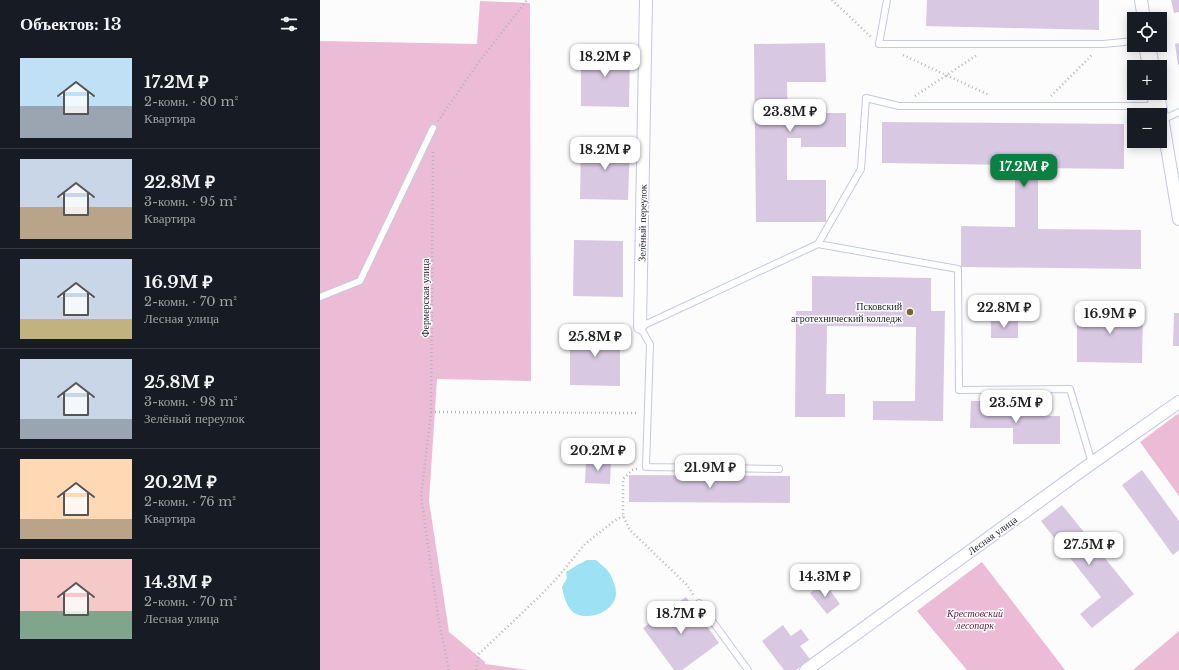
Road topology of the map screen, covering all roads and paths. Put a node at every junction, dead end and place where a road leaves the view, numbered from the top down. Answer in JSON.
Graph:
{"nodes":[{"id":1,"x":527,"y":0,"type":"edge"},
{"id":2,"x":646,"y":0,"type":"edge"},
{"id":3,"x":832,"y":0,"type":"edge"},
{"id":4,"x":887,"y":0,"type":"edge"},
{"id":5,"x":1141,"y":0,"type":"edge"},
{"id":6,"x":1143,"y":12,"type":"edge"},
{"id":7,"x":1127,"y":42,"type":"edge"},
{"id":8,"x":879,"y":44,"type":"junction"},
{"id":9,"x":994,"y":44,"type":"junction"},
{"id":10,"x":1103,"y":44,"type":"junction"},
{"id":11,"x":899,"y":53,"type":"dead end"},
{"id":12,"x":947,"y":74,"type":"junction"},
{"id":13,"x":994,"y":97,"type":"dead end"},
{"id":14,"x":1151,"y":100,"type":"edge"},
{"id":15,"x":899,"y":106,"type":"junction"},
{"id":16,"x":1042,"y":106,"type":"junction"},
{"id":17,"x":1179,"y":112,"type":"edge"},
{"id":18,"x":1167,"y":118,"type":"edge"},
{"id":19,"x":433,"y":128,"type":"joint"},
{"id":20,"x":1167,"y":146,"type":"edge"},
{"id":21,"x":433,"y":151,"type":"dead end"},
{"id":22,"x":1178,"y":204,"type":"edge"},
{"id":23,"x":1179,"y":219,"type":"edge"},
{"id":24,"x":818,"y":244,"type":"junction"},
{"id":25,"x":320,"y":297,"type":"edge"},
{"id":26,"x":640,"y":327,"type":"junction"},
{"id":27,"x":1179,"y":402,"type":"edge"},
{"id":28,"x":432,"y":412,"type":"junction"},
{"id":29,"x":647,"y":413,"type":"junction"},
{"id":30,"x":1092,"y":463,"type":"junction"},
{"id":31,"x":646,"y":467,"type":"junction"},
{"id":32,"x":779,"y":469,"type":"dead end"},
{"id":33,"x":623,"y":516,"type":"junction"},
{"id":34,"x":699,"y":603,"type":"joint"},
{"id":35,"x":449,"y":670,"type":"edge"},
{"id":36,"x":476,"y":670,"type":"edge"},
{"id":37,"x":748,"y":670,"type":"edge"},
{"id":38,"x":806,"y":670,"type":"edge"}],
"edges":[{"from":1,"to":19,"type":"path"},
{"from":2,"to":26,"type":"street","name":"Зелёный переулок"},
{"from":3,"to":8,"type":"path"},
{"from":4,"to":8,"type":"lane"},
{"from":5,"to":6,"type":"street"},
{"from":7,"to":10,"type":"lane"},
{"from":8,"to":9,"type":"lane"},
{"from":9,"to":10,"type":"lane"},
{"from":9,"to":12,"type":"path"},
{"from":10,"to":16,"type":"path"},
{"from":11,"to":12,"type":"path"},
{"from":12,"to":13,"type":"path"},
{"from":12,"to":15,"type":"path"},
{"from":14,"to":16,"type":"lane"},
{"from":15,"to":16,"type":"lane"},
{"from":15,"to":24,"type":"lane"},
{"from":17,"to":18,"type":"lane"},
{"from":19,"to":25,"type":"lane"},
{"from":20,"to":22,"type":"street"},
{"from":21,"to":28,"type":"path","name":"Фермерская улица"},
{"from":22,"to":23,"type":"street"},
{"from":24,"to":26,"type":"lane"},
{"from":24,"to":30,"type":"lane"},
{"from":26,"to":29,"type":"lane"},
{"from":27,"to":30,"type":"street","name":"Лесная улица"},
{"from":28,"to":29,"type":"path"},
{"from":28,"to":35,"type":"path","name":"Фермерская улица"},
{"from":29,"to":31,"type":"lane"},
{"from":30,"to":38,"type":"street","name":"Лесная улица"},
{"from":31,"to":32,"type":"lane"},
{"from":31,"to":33,"type":"path"},
{"from":33,"to":34,"type":"path"},
{"from":33,"to":36,"type":"path"},
{"from":34,"to":37,"type":"lane"}]}
